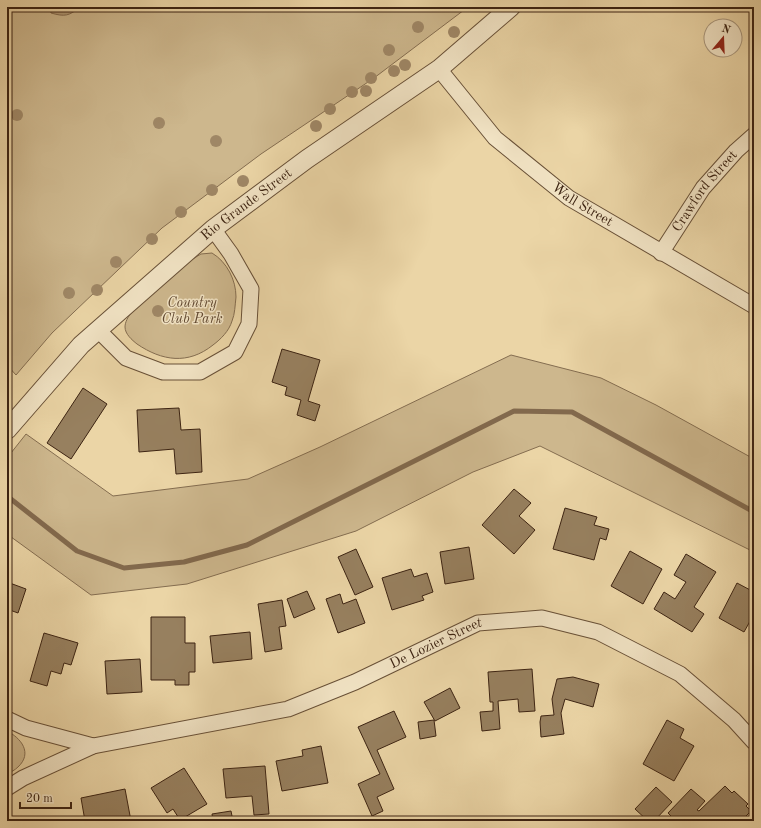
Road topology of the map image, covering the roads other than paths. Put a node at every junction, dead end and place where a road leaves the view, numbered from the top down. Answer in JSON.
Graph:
{"nodes":[{"id":1,"x":511,"y":7,"type":"edge"},
{"id":2,"x":440,"y":69,"type":"junction"},
{"id":3,"x":754,"y":135,"type":"edge"},
{"id":4,"x":213,"y":229,"type":"junction"},
{"id":5,"x":661,"y":253,"type":"junction"},
{"id":6,"x":754,"y":306,"type":"edge"},
{"id":7,"x":98,"y":330,"type":"junction"},
{"id":8,"x":14,"y":410,"type":"edge"},
{"id":9,"x":7,"y":430,"type":"edge"},
{"id":10,"x":7,"y":719,"type":"edge"},
{"id":11,"x":754,"y":742,"type":"edge"},
{"id":12,"x":93,"y":746,"type":"junction"},
{"id":13,"x":7,"y":788,"type":"edge"}],
"edges":[{"from":1,"to":2,"type":"street","name":"Rio Grande Street"},
{"from":2,"to":4,"type":"street","name":"Rio Grande Street"},
{"from":2,"to":5,"type":"street","name":"Wall Street"},
{"from":3,"to":5,"type":"street","name":"Crawford Street"},
{"from":4,"to":7,"type":"street","name":"Rio Grande Street"},
{"from":4,"to":7,"type":"street"},
{"from":5,"to":6,"type":"street","name":"Wall Street"},
{"from":7,"to":8,"type":"street","name":"Rio Grande Street"},
{"from":8,"to":9,"type":"street","name":"Rio Grande Street"},
{"from":10,"to":12,"type":"street","name":"De Lozier Street"},
{"from":11,"to":12,"type":"street","name":"De Lozier Street"},
{"from":12,"to":13,"type":"street","name":"De Lozier Street"}]}
